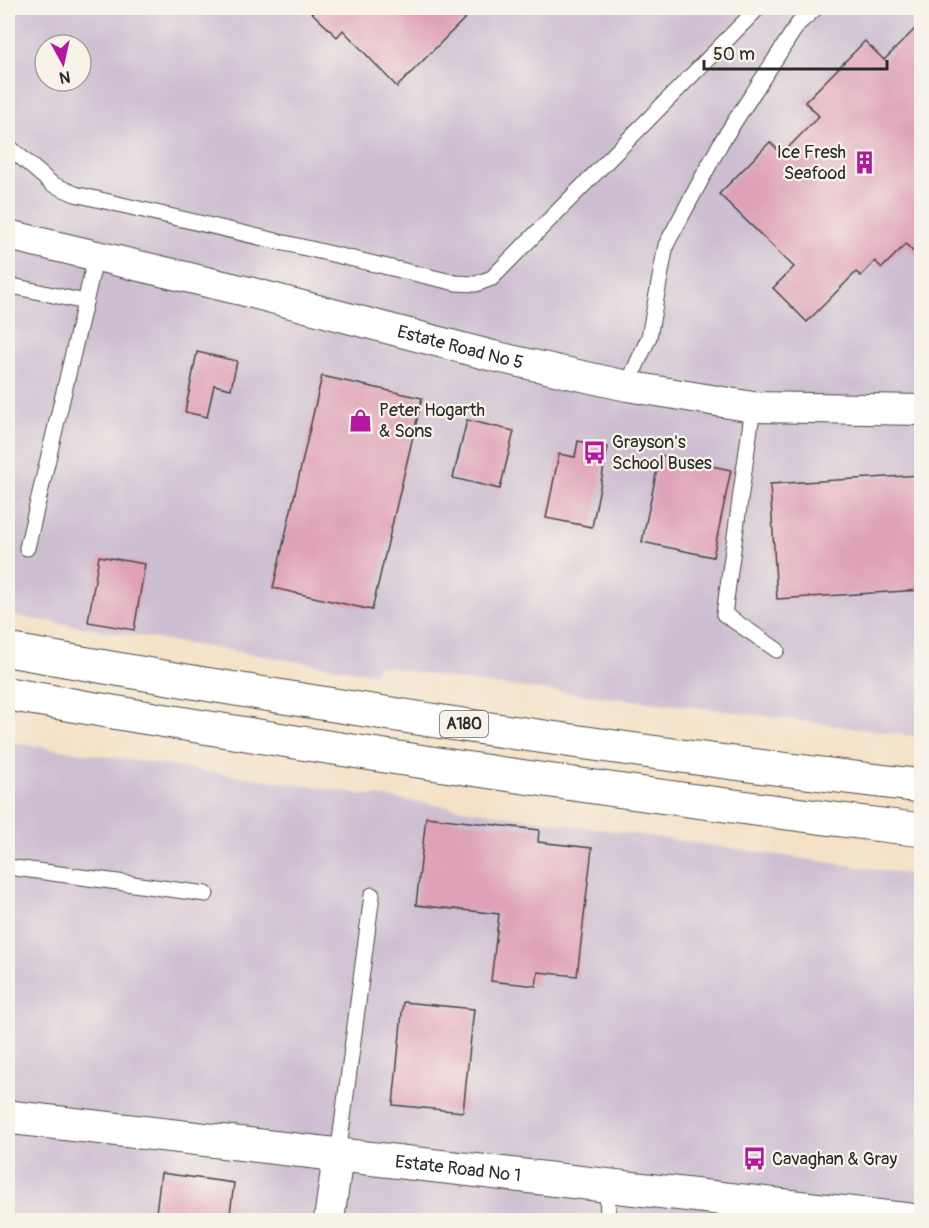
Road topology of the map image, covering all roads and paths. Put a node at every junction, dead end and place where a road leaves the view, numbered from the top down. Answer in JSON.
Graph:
{"nodes":[{"id":1,"x":758,"y":8,"type":"edge"},
{"id":2,"x":816,"y":8,"type":"edge"},
{"id":3,"x":8,"y":146,"type":"edge"},
{"id":4,"x":8,"y":235,"type":"edge"},
{"id":5,"x":96,"y":256,"type":"junction"},
{"id":6,"x":8,"y":285,"type":"edge"},
{"id":7,"x":85,"y":302,"type":"junction"},
{"id":8,"x":627,"y":386,"type":"junction"},
{"id":9,"x":753,"y":407,"type":"junction"},
{"id":10,"x":921,"y":410,"type":"edge"},
{"id":11,"x":27,"y":548,"type":"dead end"},
{"id":12,"x":8,"y":650,"type":"edge"},
{"id":13,"x":777,"y":650,"type":"dead end"},
{"id":14,"x":8,"y":694,"type":"edge"},
{"id":15,"x":921,"y":786,"type":"edge"},
{"id":16,"x":921,"y":830,"type":"edge"},
{"id":17,"x":8,"y":867,"type":"edge"},
{"id":18,"x":206,"y":894,"type":"dead end"},
{"id":19,"x":372,"y":895,"type":"dead end"},
{"id":20,"x":8,"y":1117,"type":"edge"},
{"id":21,"x":338,"y":1156,"type":"junction"},
{"id":22,"x":607,"y":1186,"type":"junction"},
{"id":23,"x":329,"y":1221,"type":"edge"},
{"id":24,"x":608,"y":1221,"type":"edge"},
{"id":25,"x":909,"y":1221,"type":"edge"}],
"edges":[{"from":1,"to":3,"type":"lane"},
{"from":2,"to":8,"type":"lane"},
{"from":4,"to":5,"type":"street","name":"Estate Road No 5"},
{"from":5,"to":7,"type":"lane"},
{"from":5,"to":8,"type":"street","name":"Estate Road No 5"},
{"from":6,"to":7,"type":"lane"},
{"from":7,"to":11,"type":"lane"},
{"from":8,"to":9,"type":"street","name":"Estate Road No 5"},
{"from":9,"to":10,"type":"street","name":"Estate Road No 5"},
{"from":9,"to":13,"type":"lane"},
{"from":12,"to":15,"type":"main road","number":"A180"},
{"from":14,"to":16,"type":"main road"},
{"from":17,"to":18,"type":"lane"},
{"from":19,"to":21,"type":"lane"},
{"from":20,"to":21,"type":"main road","name":"Estate Road No 1"},
{"from":21,"to":22,"type":"main road","name":"Estate Road No 1"},
{"from":21,"to":23,"type":"street"},
{"from":22,"to":24,"type":"lane"},
{"from":22,"to":25,"type":"main road","name":"Estate Road No 1"}]}
